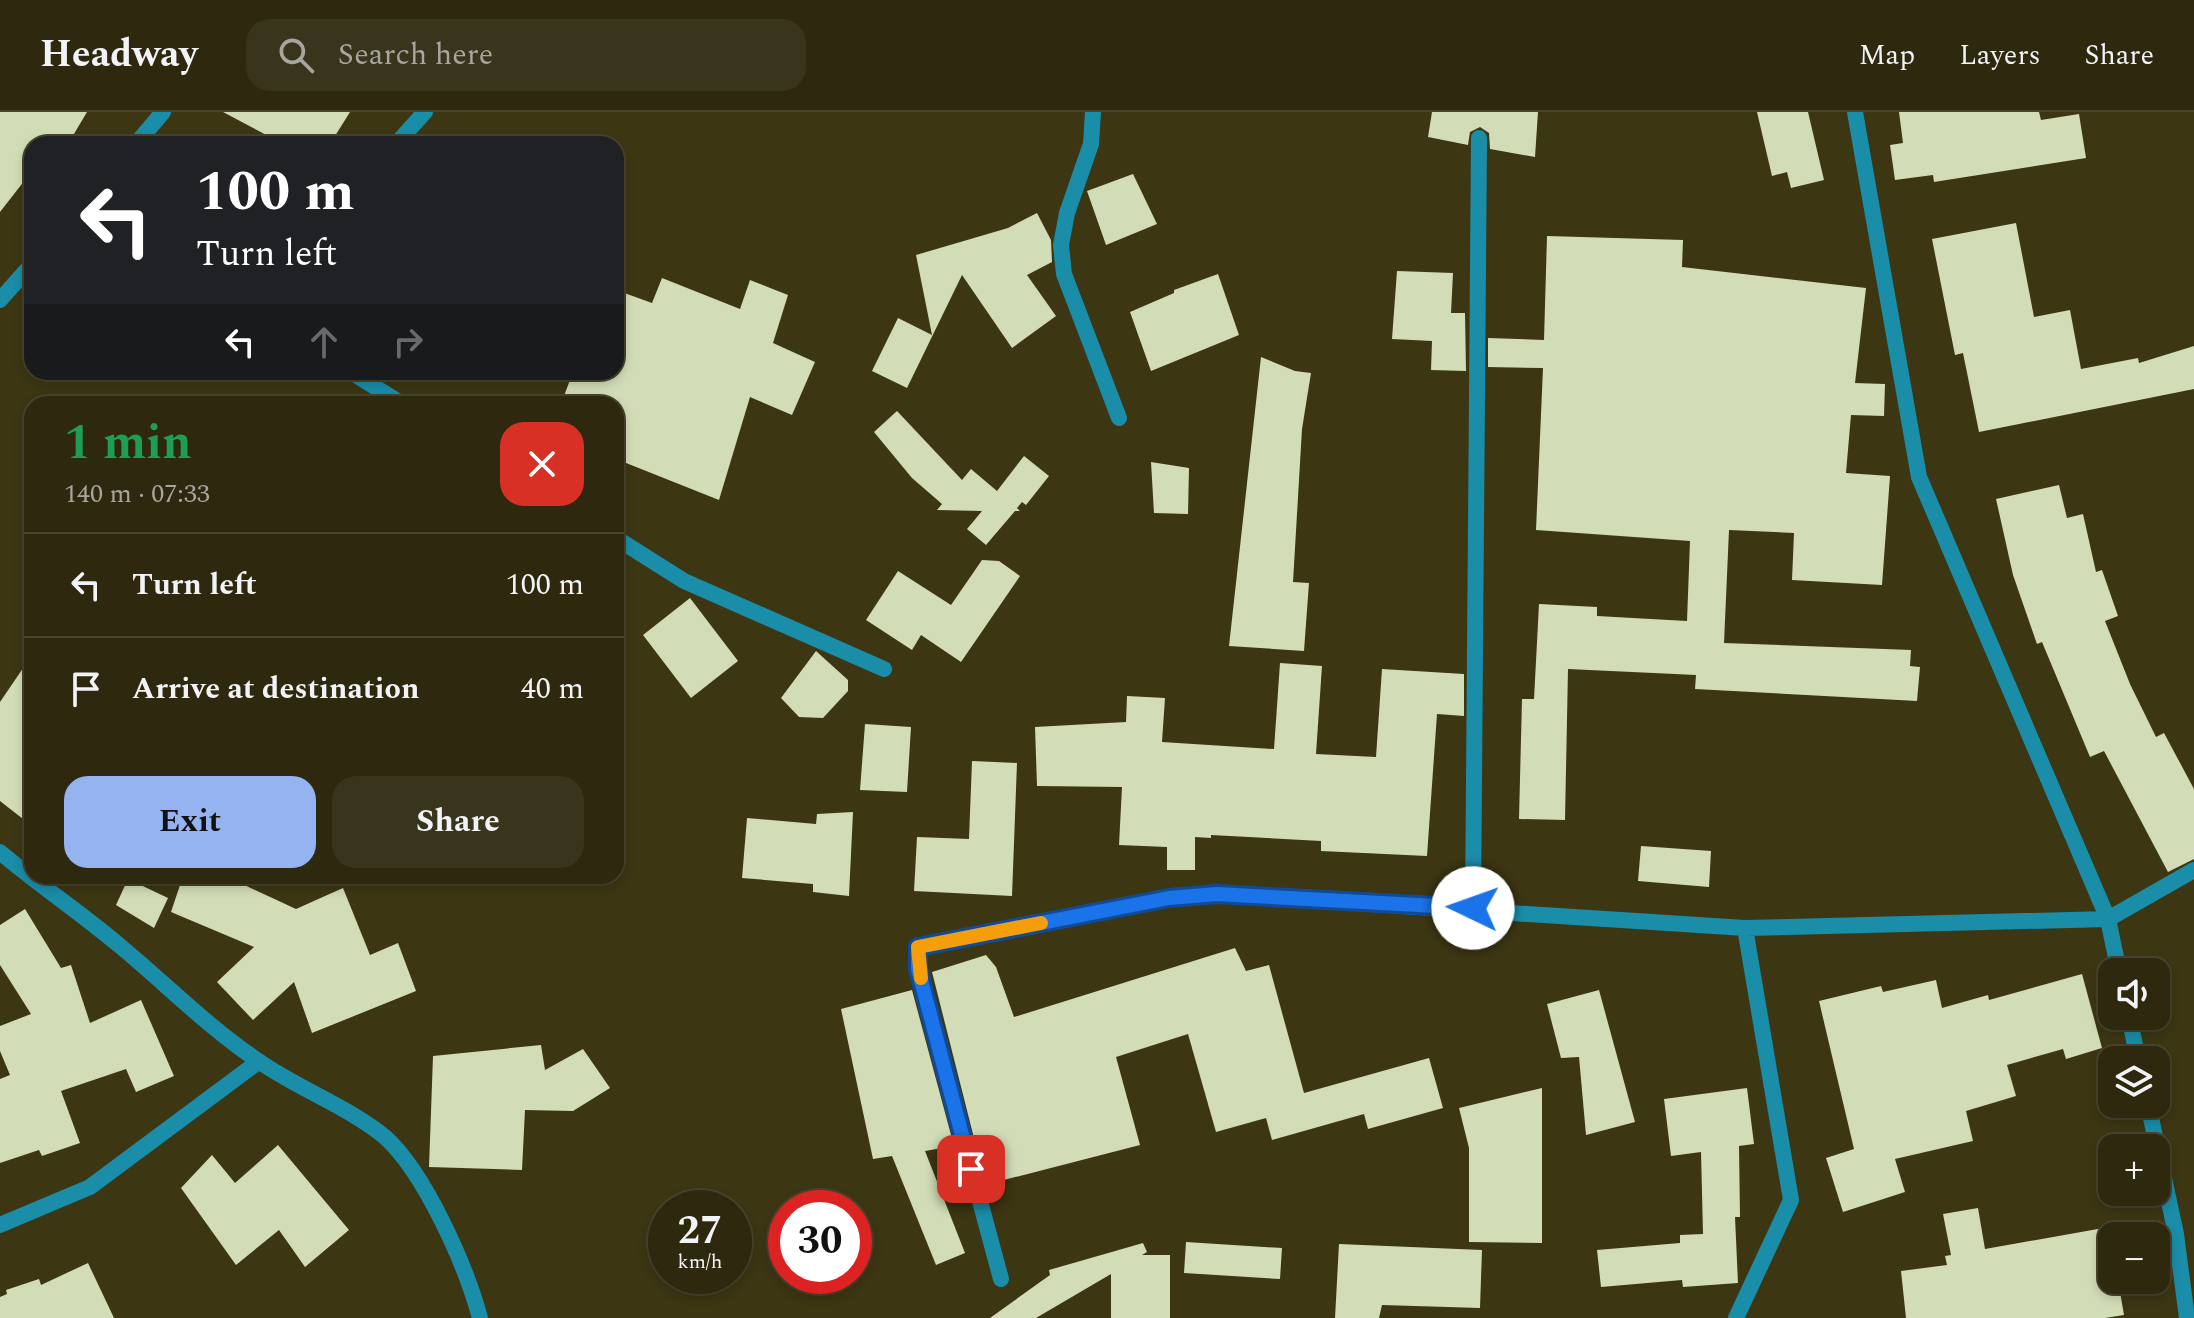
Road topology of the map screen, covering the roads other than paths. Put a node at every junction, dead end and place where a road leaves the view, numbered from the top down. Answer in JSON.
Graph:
{"nodes":[{"id":1,"x":163,"y":112,"type":"edge"},
{"id":2,"x":425,"y":112,"type":"edge"},
{"id":3,"x":1093,"y":112,"type":"edge"},
{"id":4,"x":1855,"y":112,"type":"edge"},
{"id":5,"x":143,"y":136,"type":"edge"},
{"id":6,"x":403,"y":136,"type":"edge"},
{"id":7,"x":1479,"y":138,"type":"dead end"},
{"id":8,"x":24,"y":273,"type":"edge"},
{"id":9,"x":0,"y":300,"type":"edge"},
{"id":10,"x":364,"y":380,"type":"edge"},
{"id":11,"x":389,"y":396,"type":"edge"},
{"id":12,"x":1119,"y":418,"type":"dead end"},
{"id":13,"x":624,"y":543,"type":"edge"},
{"id":14,"x":884,"y":669,"type":"dead end"},
{"id":15,"x":0,"y":852,"type":"edge"},
{"id":16,"x":2194,"y":870,"type":"edge"},
{"id":17,"x":24,"y":872,"type":"edge"},
{"id":18,"x":38,"y":884,"type":"edge"},
{"id":19,"x":1473,"y":908,"type":"junction"},
{"id":20,"x":2108,"y":919,"type":"junction"},
{"id":21,"x":1745,"y":928,"type":"junction"},
{"id":22,"x":2116,"y":958,"type":"edge"},
{"id":23,"x":258,"y":1062,"type":"junction"},
{"id":24,"x":2151,"y":1118,"type":"edge"},
{"id":25,"x":0,"y":1225,"type":"edge"},
{"id":26,"x":2194,"y":1228,"type":"edge"},
{"id":27,"x":2176,"y":1234,"type":"junction"},
{"id":28,"x":1001,"y":1279,"type":"dead end"},
{"id":29,"x":480,"y":1318,"type":"edge"},
{"id":30,"x":1736,"y":1318,"type":"edge"},
{"id":31,"x":2187,"y":1318,"type":"edge"}],
"edges":[{"from":1,"to":5,"type":"street"},
{"from":2,"to":6,"type":"street"},
{"from":3,"to":12,"type":"street"},
{"from":4,"to":20,"type":"street"},
{"from":7,"to":19,"type":"street"},
{"from":8,"to":9,"type":"street"},
{"from":10,"to":11,"type":"street"},
{"from":13,"to":14,"type":"street"},
{"from":15,"to":17,"type":"street"},
{"from":16,"to":20,"type":"street"},
{"from":18,"to":23,"type":"street"},
{"from":19,"to":21,"type":"street"},
{"from":19,"to":28,"type":"street"},
{"from":20,"to":21,"type":"street"},
{"from":20,"to":22,"type":"street"},
{"from":21,"to":30,"type":"street"},
{"from":23,"to":25,"type":"street"},
{"from":23,"to":29,"type":"street"},
{"from":24,"to":27,"type":"street"},
{"from":26,"to":27,"type":"street"},
{"from":27,"to":31,"type":"street"}]}
